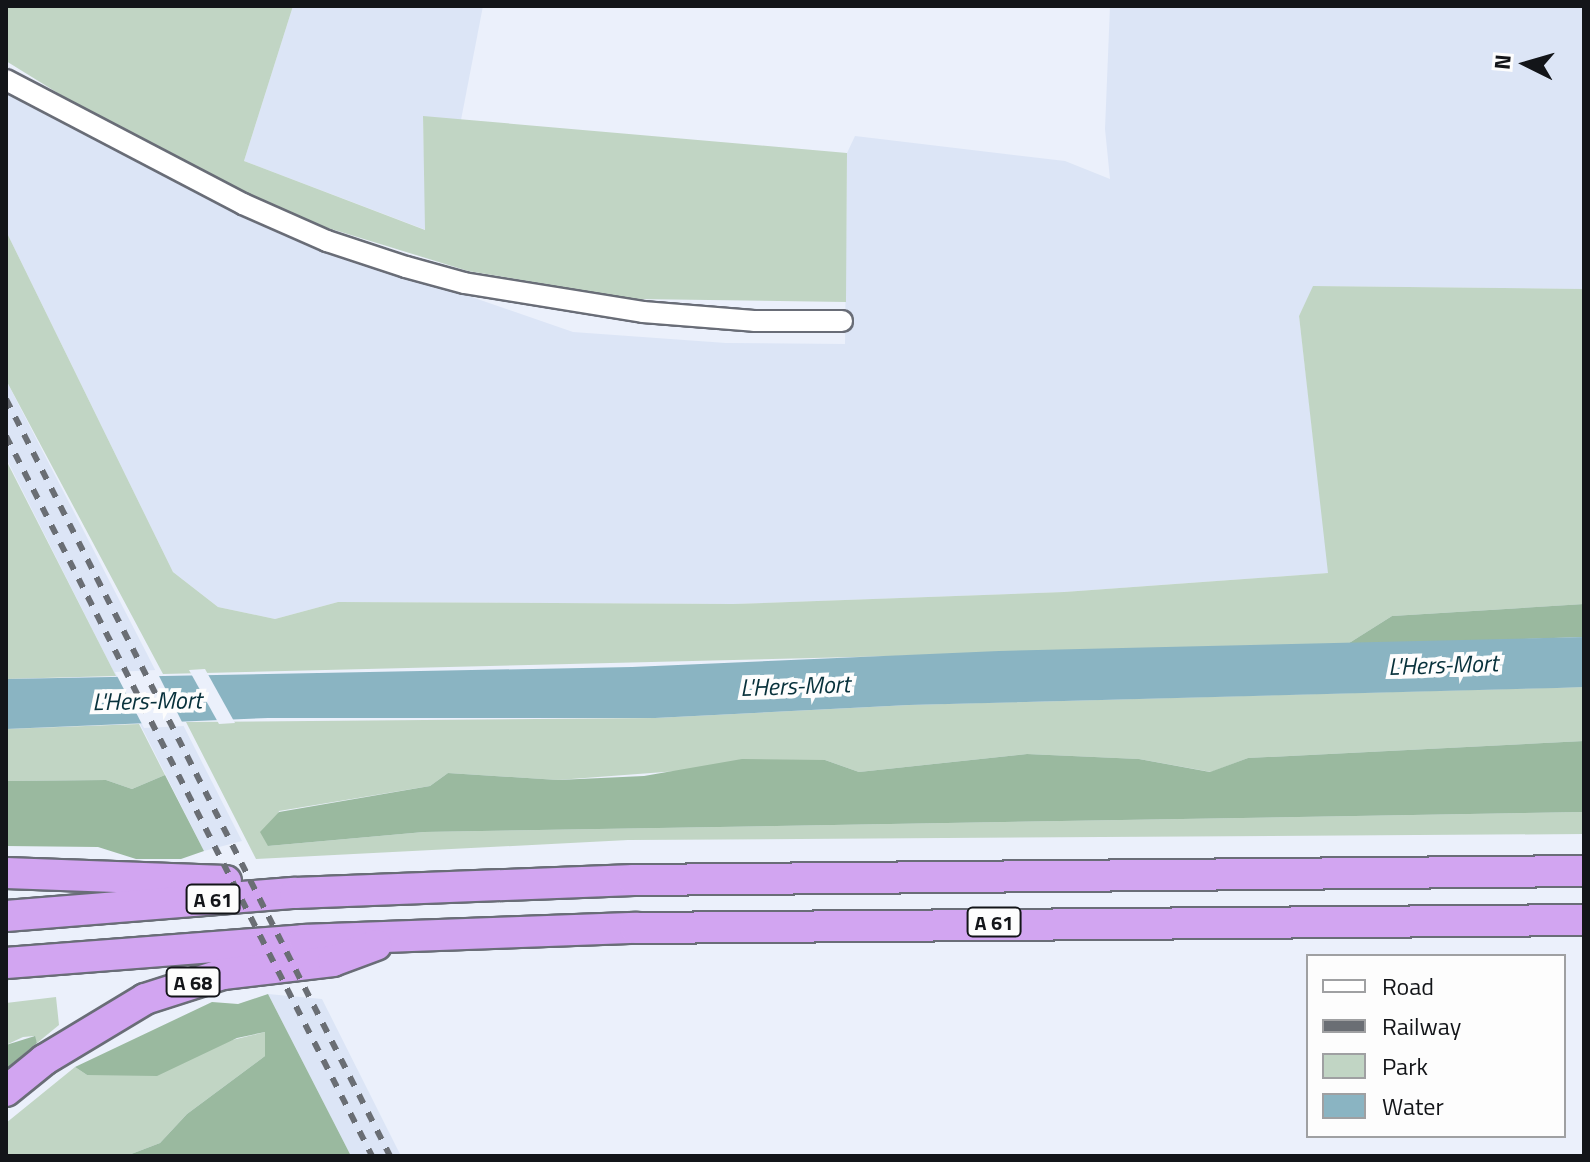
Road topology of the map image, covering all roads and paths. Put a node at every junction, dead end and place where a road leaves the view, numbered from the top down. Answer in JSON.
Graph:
{"nodes":[{"id":1,"x":6,"y":80,"type":"edge"},
{"id":2,"x":842,"y":321,"type":"dead end"},
{"id":3,"x":1576,"y":871,"type":"edge"},
{"id":4,"x":6,"y":873,"type":"edge"},
{"id":5,"x":420,"y":887,"type":"junction"},
{"id":6,"x":6,"y":916,"type":"edge"},
{"id":7,"x":1584,"y":920,"type":"edge"},
{"id":8,"x":404,"y":935,"type":"junction"},
{"id":9,"x":6,"y":963,"type":"edge"},
{"id":10,"x":6,"y":1091,"type":"edge"}],
"edges":[{"from":1,"to":2,"type":"street"},
{"from":3,"to":5,"type":"highway","number":"A 61"},
{"from":4,"to":5,"type":"highway"},
{"from":5,"to":6,"type":"highway","number":"A 61"},
{"from":7,"to":8,"type":"highway","number":"A 61"},
{"from":8,"to":9,"type":"highway"},
{"from":8,"to":10,"type":"highway","number":"A 68"}]}
